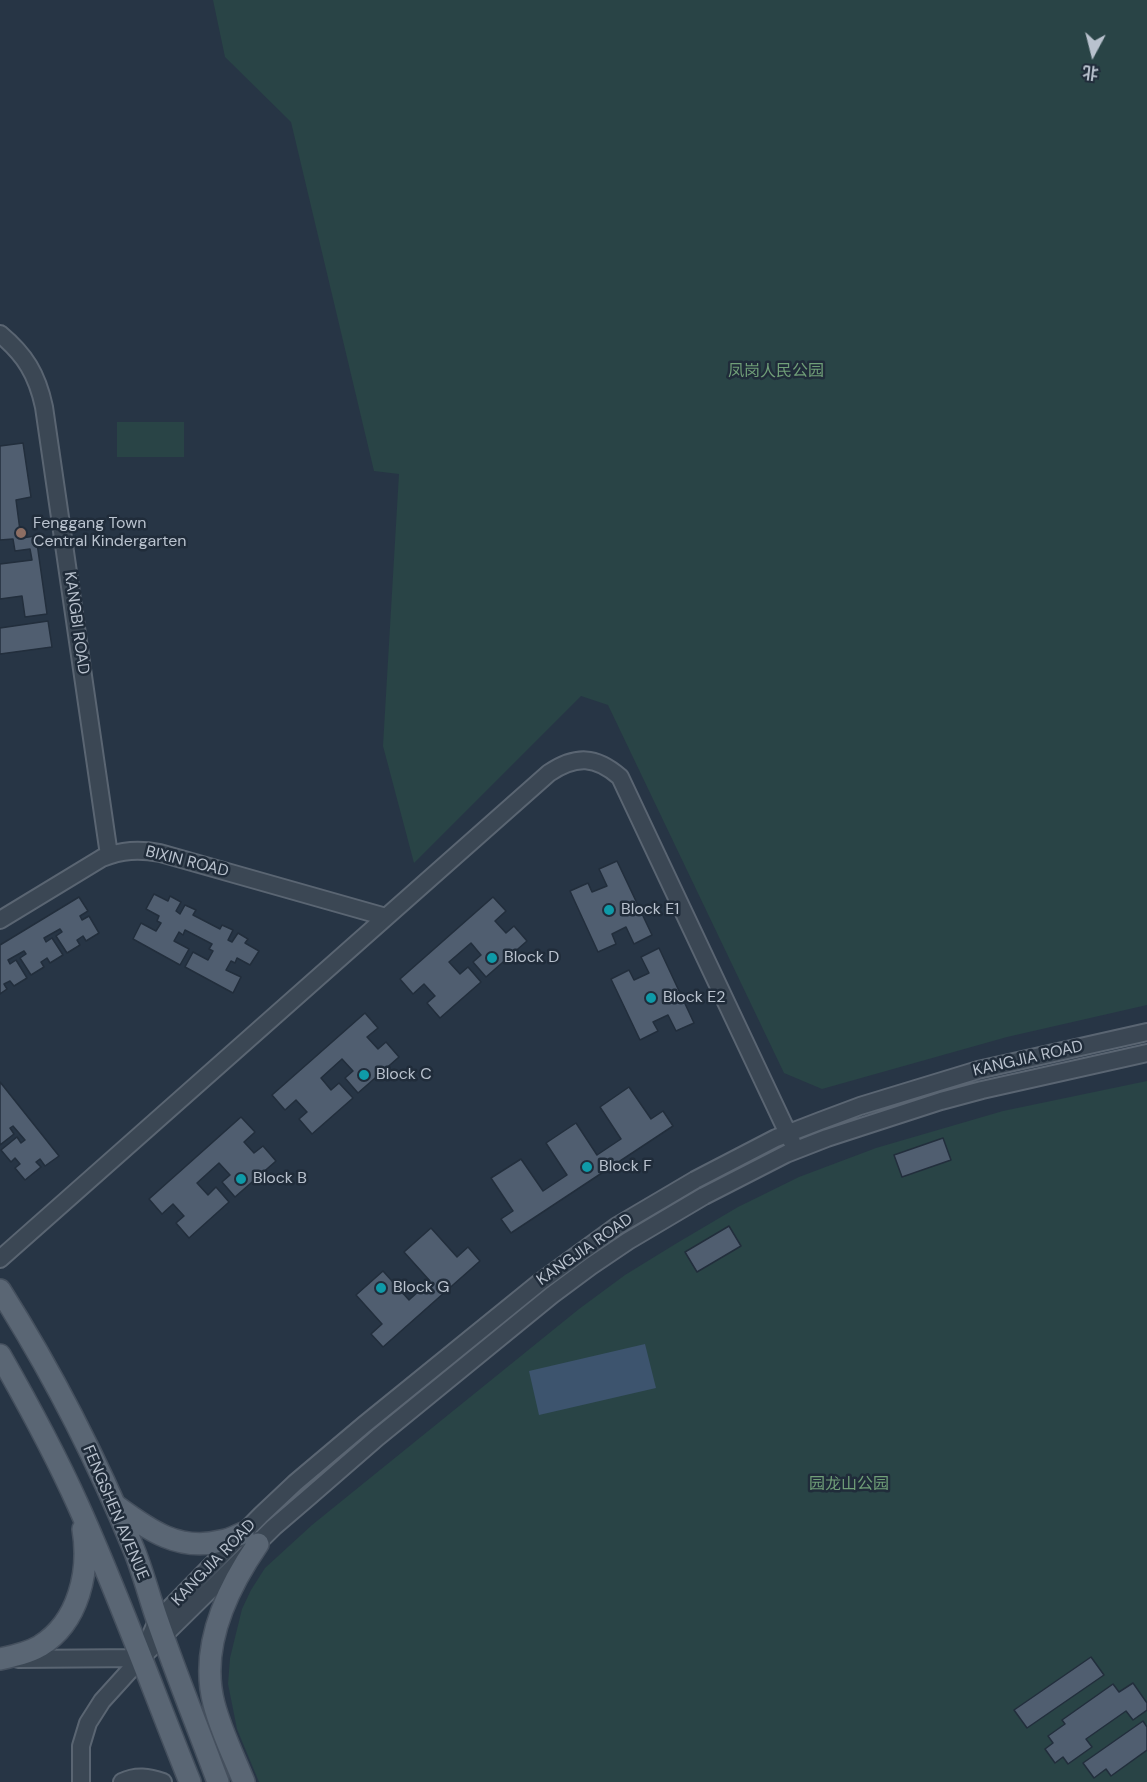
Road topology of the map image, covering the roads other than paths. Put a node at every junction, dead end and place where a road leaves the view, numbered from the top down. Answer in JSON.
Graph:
{"nodes":[{"id":1,"x":0,"y":334,"type":"edge"},
{"id":2,"x":110,"y":855,"type":"junction"},
{"id":3,"x":386,"y":917,"type":"junction"},
{"id":4,"x":0,"y":920,"type":"edge"},
{"id":5,"x":1147,"y":1032,"type":"edge"},
{"id":6,"x":1147,"y":1053,"type":"edge"},
{"id":7,"x":788,"y":1133,"type":"junction"},
{"id":8,"x":796,"y":1150,"type":"junction"},
{"id":9,"x":0,"y":1259,"type":"edge"},
{"id":10,"x":0,"y":1290,"type":"edge"},
{"id":11,"x":0,"y":1355,"type":"edge"},
{"id":12,"x":76,"y":1502,"type":"junction"},
{"id":13,"x":114,"y":1503,"type":"junction"},
{"id":14,"x":251,"y":1538,"type":"junction"},
{"id":15,"x":160,"y":1629,"type":"junction"},
{"id":16,"x":141,"y":1658,"type":"junction"},
{"id":17,"x":0,"y":1659,"type":"edge"},
{"id":18,"x":81,"y":1782,"type":"edge"},
{"id":19,"x":122,"y":1782,"type":"edge"},
{"id":20,"x":163,"y":1782,"type":"edge"},
{"id":21,"x":190,"y":1782,"type":"edge"},
{"id":22,"x":218,"y":1782,"type":"edge"},
{"id":23,"x":244,"y":1782,"type":"edge"}],
"edges":[{"from":1,"to":2,"type":"street","name":"KANGBI ROAD"},
{"from":2,"to":3,"type":"street","name":"BIXIN ROAD"},
{"from":2,"to":4,"type":"street","name":"BIXIN ROAD"},
{"from":3,"to":7,"type":"street"},
{"from":3,"to":9,"type":"street"},
{"from":5,"to":7,"type":"street","name":"KANGJIA ROAD"},
{"from":6,"to":8,"type":"street","name":"KANGJIA ROAD"},
{"from":7,"to":8,"type":"street"},
{"from":7,"to":14,"type":"street","name":"KANGJIA ROAD"},
{"from":8,"to":14,"type":"street","name":"KANGJIA ROAD"},
{"from":10,"to":13,"type":"main road","name":"FENGSHEN AVENUE"},
{"from":11,"to":12,"type":"main road","name":"FENGSHEN AVENUE"},
{"from":12,"to":16,"type":"main road","name":"FENGSHEN AVENUE"},
{"from":12,"to":17,"type":"main road"},
{"from":13,"to":14,"type":"main road"},
{"from":13,"to":15,"type":"main road","name":"FENGSHEN AVENUE"},
{"from":14,"to":15,"type":"street","name":"KANGJIA ROAD"},
{"from":14,"to":23,"type":"main road"},
{"from":15,"to":16,"type":"street","name":"KANGJIA ROAD"},
{"from":15,"to":22,"type":"main road","name":"FENGSHEN AVENUE"},
{"from":16,"to":17,"type":"street"},
{"from":16,"to":18,"type":"street","name":"KANGJIA ROAD"},
{"from":16,"to":21,"type":"main road","name":"FENGSHEN AVENUE"},
{"from":19,"to":20,"type":"street"}]}
